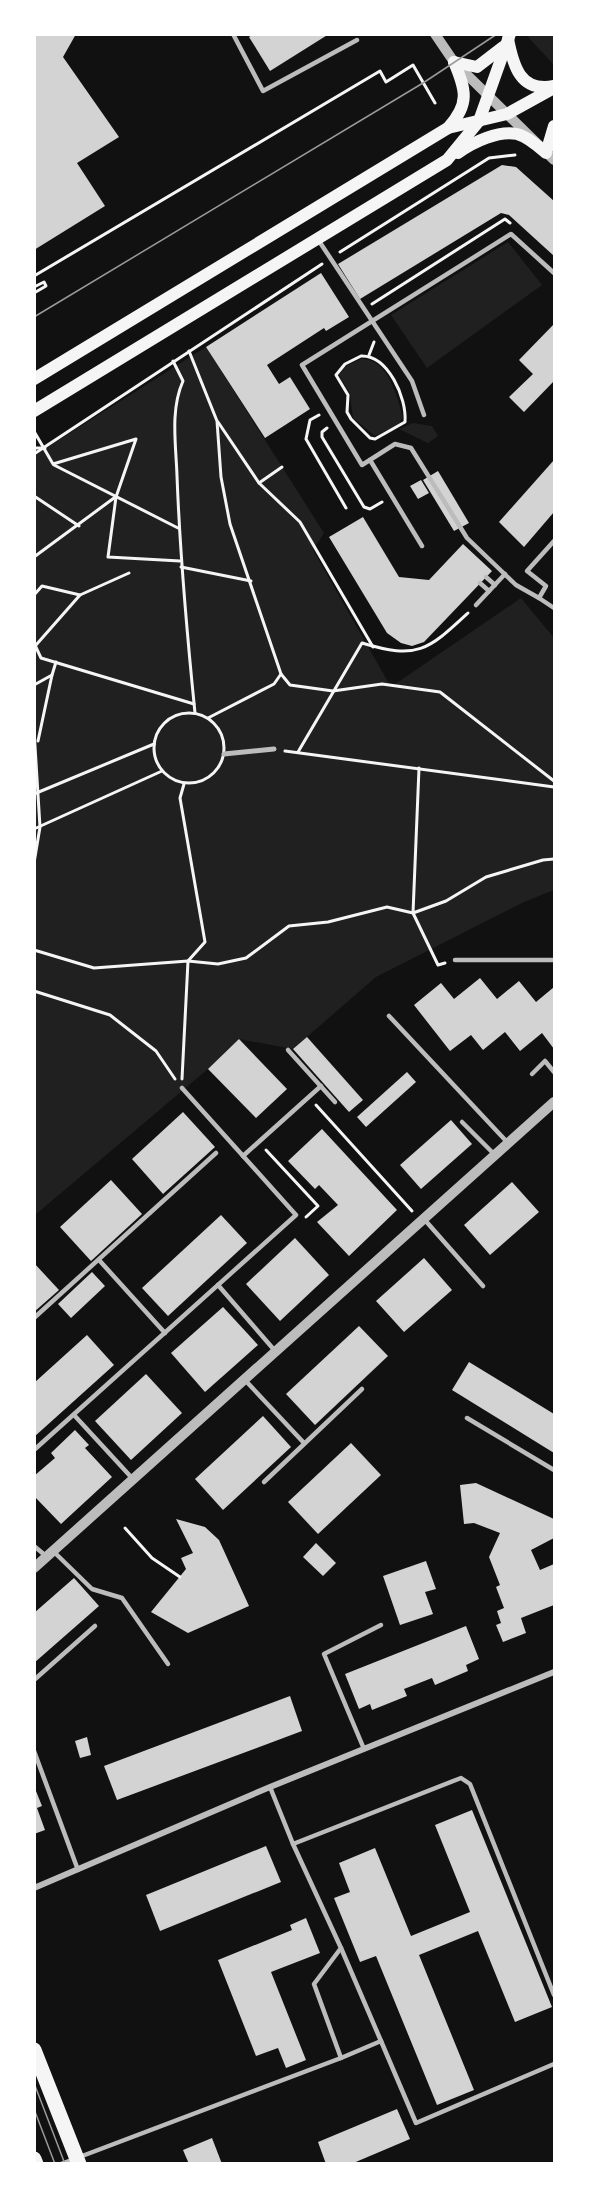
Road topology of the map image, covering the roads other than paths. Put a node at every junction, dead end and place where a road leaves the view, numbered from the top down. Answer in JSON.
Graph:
{"nodes":[{"id":1,"x":233,"y":34,"type":"edge"},
{"id":2,"x":435,"y":34,"type":"edge"},
{"id":3,"x":357,"y":39,"type":"dead end"},
{"id":4,"x":508,"y":40,"type":"edge"},
{"id":5,"x":454,"y":62,"type":"junction"},
{"id":6,"x":555,"y":87,"type":"edge"},
{"id":7,"x":489,"y":95,"type":"junction"},
{"id":8,"x":507,"y":114,"type":"junction"},
{"id":9,"x":479,"y":121,"type":"junction"},
{"id":10,"x":555,"y":126,"type":"edge"},
{"id":11,"x":448,"y":128,"type":"junction"},
{"id":12,"x":550,"y":156,"type":"edge"},
{"id":13,"x":447,"y":160,"type":"junction"},
{"id":14,"x":317,"y":239,"type":"junction"},
{"id":15,"x":555,"y":273,"type":"edge"},
{"id":16,"x":371,"y":322,"type":"junction"},
{"id":17,"x":34,"y":379,"type":"edge"},
{"id":18,"x":34,"y":411,"type":"edge"},
{"id":19,"x":424,"y":415,"type":"dead end"},
{"id":20,"x":370,"y":460,"type":"junction"},
{"id":21,"x":555,"y":541,"type":"edge"},
{"id":22,"x":422,"y":546,"type":"dead end"},
{"id":23,"x":505,"y":574,"type":"junction"},
{"id":24,"x":486,"y":577,"type":"dead end"},
{"id":25,"x":480,"y":583,"type":"dead end"},
{"id":26,"x":495,"y":585,"type":"junction"},
{"id":27,"x":489,"y":591,"type":"junction"},
{"id":28,"x":539,"y":597,"type":"junction"},
{"id":29,"x":476,"y":605,"type":"road end"},
{"id":30,"x":555,"y":608,"type":"edge"},
{"id":31,"x":274,"y":749,"type":"dead end"},
{"id":32,"x":224,"y":754,"type":"road end"},
{"id":33,"x":455,"y":960,"type":"road end"},
{"id":34,"x":555,"y":960,"type":"edge"},
{"id":35,"x":389,"y":1016,"type":"dead end"},
{"id":36,"x":288,"y":1050,"type":"dead end"},
{"id":37,"x":555,"y":1072,"type":"edge"},
{"id":38,"x":531,"y":1074,"type":"dead end"},
{"id":39,"x":321,"y":1086,"type":"junction"},
{"id":40,"x":182,"y":1088,"type":"road end"},
{"id":41,"x":335,"y":1102,"type":"dead end"},
{"id":42,"x":555,"y":1102,"type":"edge"},
{"id":43,"x":462,"y":1122,"type":"dead end"},
{"id":44,"x":508,"y":1143,"type":"junction"},
{"id":45,"x":216,"y":1154,"type":"dead end"},
{"id":46,"x":495,"y":1155,"type":"junction"},
{"id":47,"x":243,"y":1156,"type":"junction"},
{"id":48,"x":424,"y":1219,"type":"junction"},
{"id":49,"x":99,"y":1260,"type":"junction"},
{"id":50,"x":218,"y":1285,"type":"junction"},
{"id":51,"x":483,"y":1286,"type":"dead end"},
{"id":52,"x":34,"y":1318,"type":"edge"},
{"id":53,"x":165,"y":1333,"type":"junction"},
{"id":54,"x":276,"y":1352,"type":"junction"},
{"id":55,"x":244,"y":1379,"type":"junction"},
{"id":56,"x":362,"y":1389,"type":"dead end"},
{"id":57,"x":74,"y":1415,"type":"junction"},
{"id":58,"x":467,"y":1418,"type":"dead end"},
{"id":59,"x":304,"y":1443,"type":"junction"},
{"id":60,"x":34,"y":1450,"type":"edge"},
{"id":61,"x":555,"y":1470,"type":"edge"},
{"id":62,"x":132,"y":1478,"type":"junction"},
{"id":63,"x":264,"y":1482,"type":"dead end"},
{"id":64,"x":34,"y":1546,"type":"edge"},
{"id":65,"x":50,"y":1554,"type":"junction"},
{"id":66,"x":34,"y":1568,"type":"edge"},
{"id":67,"x":381,"y":1625,"type":"dead end"},
{"id":68,"x":95,"y":1626,"type":"dead end"},
{"id":69,"x":168,"y":1664,"type":"dead end"},
{"id":70,"x":555,"y":1672,"type":"edge"},
{"id":71,"x":34,"y":1680,"type":"edge"},
{"id":72,"x":364,"y":1749,"type":"junction"},
{"id":73,"x":34,"y":1751,"type":"edge"},
{"id":74,"x":270,"y":1787,"type":"junction"},
{"id":75,"x":293,"y":1844,"type":"junction"},
{"id":76,"x":78,"y":1870,"type":"junction"},
{"id":77,"x":34,"y":1888,"type":"edge"},
{"id":78,"x":341,"y":1948,"type":"junction"},
{"id":79,"x":555,"y":1995,"type":"edge"},
{"id":80,"x":381,"y":2041,"type":"junction"},
{"id":81,"x":34,"y":2050,"type":"edge"},
{"id":82,"x":341,"y":2058,"type":"junction"},
{"id":83,"x":555,"y":2064,"type":"edge"},
{"id":84,"x":78,"y":2160,"type":"edge"},
{"id":85,"x":62,"y":2163,"type":"edge"}],
"edges":[{"from":1,"to":3,"type":"lane"},
{"from":2,"to":5,"type":"street"},
{"from":4,"to":5,"type":"main road"},
{"from":4,"to":6,"type":"main road"},
{"from":4,"to":7,"type":"main road"},
{"from":5,"to":7,"type":"street"},
{"from":5,"to":11,"type":"main road"},
{"from":6,"to":8,"type":"main road"},
{"from":7,"to":8,"type":"street"},
{"from":7,"to":9,"type":"main road"},
{"from":8,"to":9,"type":"main road"},
{"from":8,"to":12,"type":"street"},
{"from":9,"to":11,"type":"main road"},
{"from":9,"to":13,"type":"main road"},
{"from":10,"to":12,"type":"main road"},
{"from":11,"to":17,"type":"main road"},
{"from":12,"to":13,"type":"main road"},
{"from":13,"to":14,"type":"main road"},
{"from":14,"to":16,"type":"lane"},
{"from":14,"to":18,"type":"main road"},
{"from":15,"to":16,"type":"lane"},
{"from":16,"to":19,"type":"lane"},
{"from":16,"to":20,"type":"lane"},
{"from":20,"to":22,"type":"lane"},
{"from":20,"to":23,"type":"lane"},
{"from":21,"to":28,"type":"lane"},
{"from":23,"to":26,"type":"lane"},
{"from":23,"to":28,"type":"lane"},
{"from":24,"to":26,"type":"lane"},
{"from":25,"to":27,"type":"lane"},
{"from":26,"to":27,"type":"lane"},
{"from":27,"to":29,"type":"lane"},
{"from":28,"to":30,"type":"lane"},
{"from":31,"to":32,"type":"street"},
{"from":33,"to":34,"type":"lane"},
{"from":35,"to":44,"type":"lane"},
{"from":36,"to":39,"type":"lane"},
{"from":37,"to":38,"type":"lane"},
{"from":39,"to":41,"type":"lane"},
{"from":39,"to":47,"type":"lane"},
{"from":40,"to":47,"type":"lane"},
{"from":42,"to":44,"type":"street"},
{"from":43,"to":46,"type":"lane"},
{"from":44,"to":46,"type":"street"},
{"from":45,"to":49,"type":"lane"},
{"from":46,"to":48,"type":"street"},
{"from":47,"to":50,"type":"lane"},
{"from":48,"to":51,"type":"lane"},
{"from":48,"to":54,"type":"street"},
{"from":49,"to":52,"type":"lane"},
{"from":49,"to":53,"type":"lane"},
{"from":50,"to":53,"type":"lane"},
{"from":50,"to":54,"type":"lane"},
{"from":53,"to":57,"type":"lane"},
{"from":54,"to":55,"type":"street"},
{"from":55,"to":59,"type":"lane"},
{"from":55,"to":62,"type":"street"},
{"from":56,"to":59,"type":"lane"},
{"from":57,"to":60,"type":"lane"},
{"from":57,"to":62,"type":"lane"},
{"from":58,"to":61,"type":"lane"},
{"from":59,"to":63,"type":"lane"},
{"from":62,"to":65,"type":"street"},
{"from":64,"to":65,"type":"lane"},
{"from":65,"to":66,"type":"street"},
{"from":65,"to":69,"type":"lane"},
{"from":67,"to":72,"type":"lane"},
{"from":68,"to":71,"type":"lane"},
{"from":70,"to":72,"type":"street"},
{"from":72,"to":74,"type":"street"},
{"from":73,"to":76,"type":"lane"},
{"from":74,"to":75,"type":"lane"},
{"from":74,"to":76,"type":"street"},
{"from":75,"to":78,"type":"lane"},
{"from":75,"to":79,"type":"lane"},
{"from":76,"to":77,"type":"street"},
{"from":78,"to":80,"type":"lane"},
{"from":78,"to":82,"type":"lane"},
{"from":80,"to":82,"type":"lane"},
{"from":80,"to":83,"type":"lane"},
{"from":81,"to":84,"type":"main road"},
{"from":82,"to":84,"type":"lane"},
{"from":84,"to":85,"type":"lane"}]}
